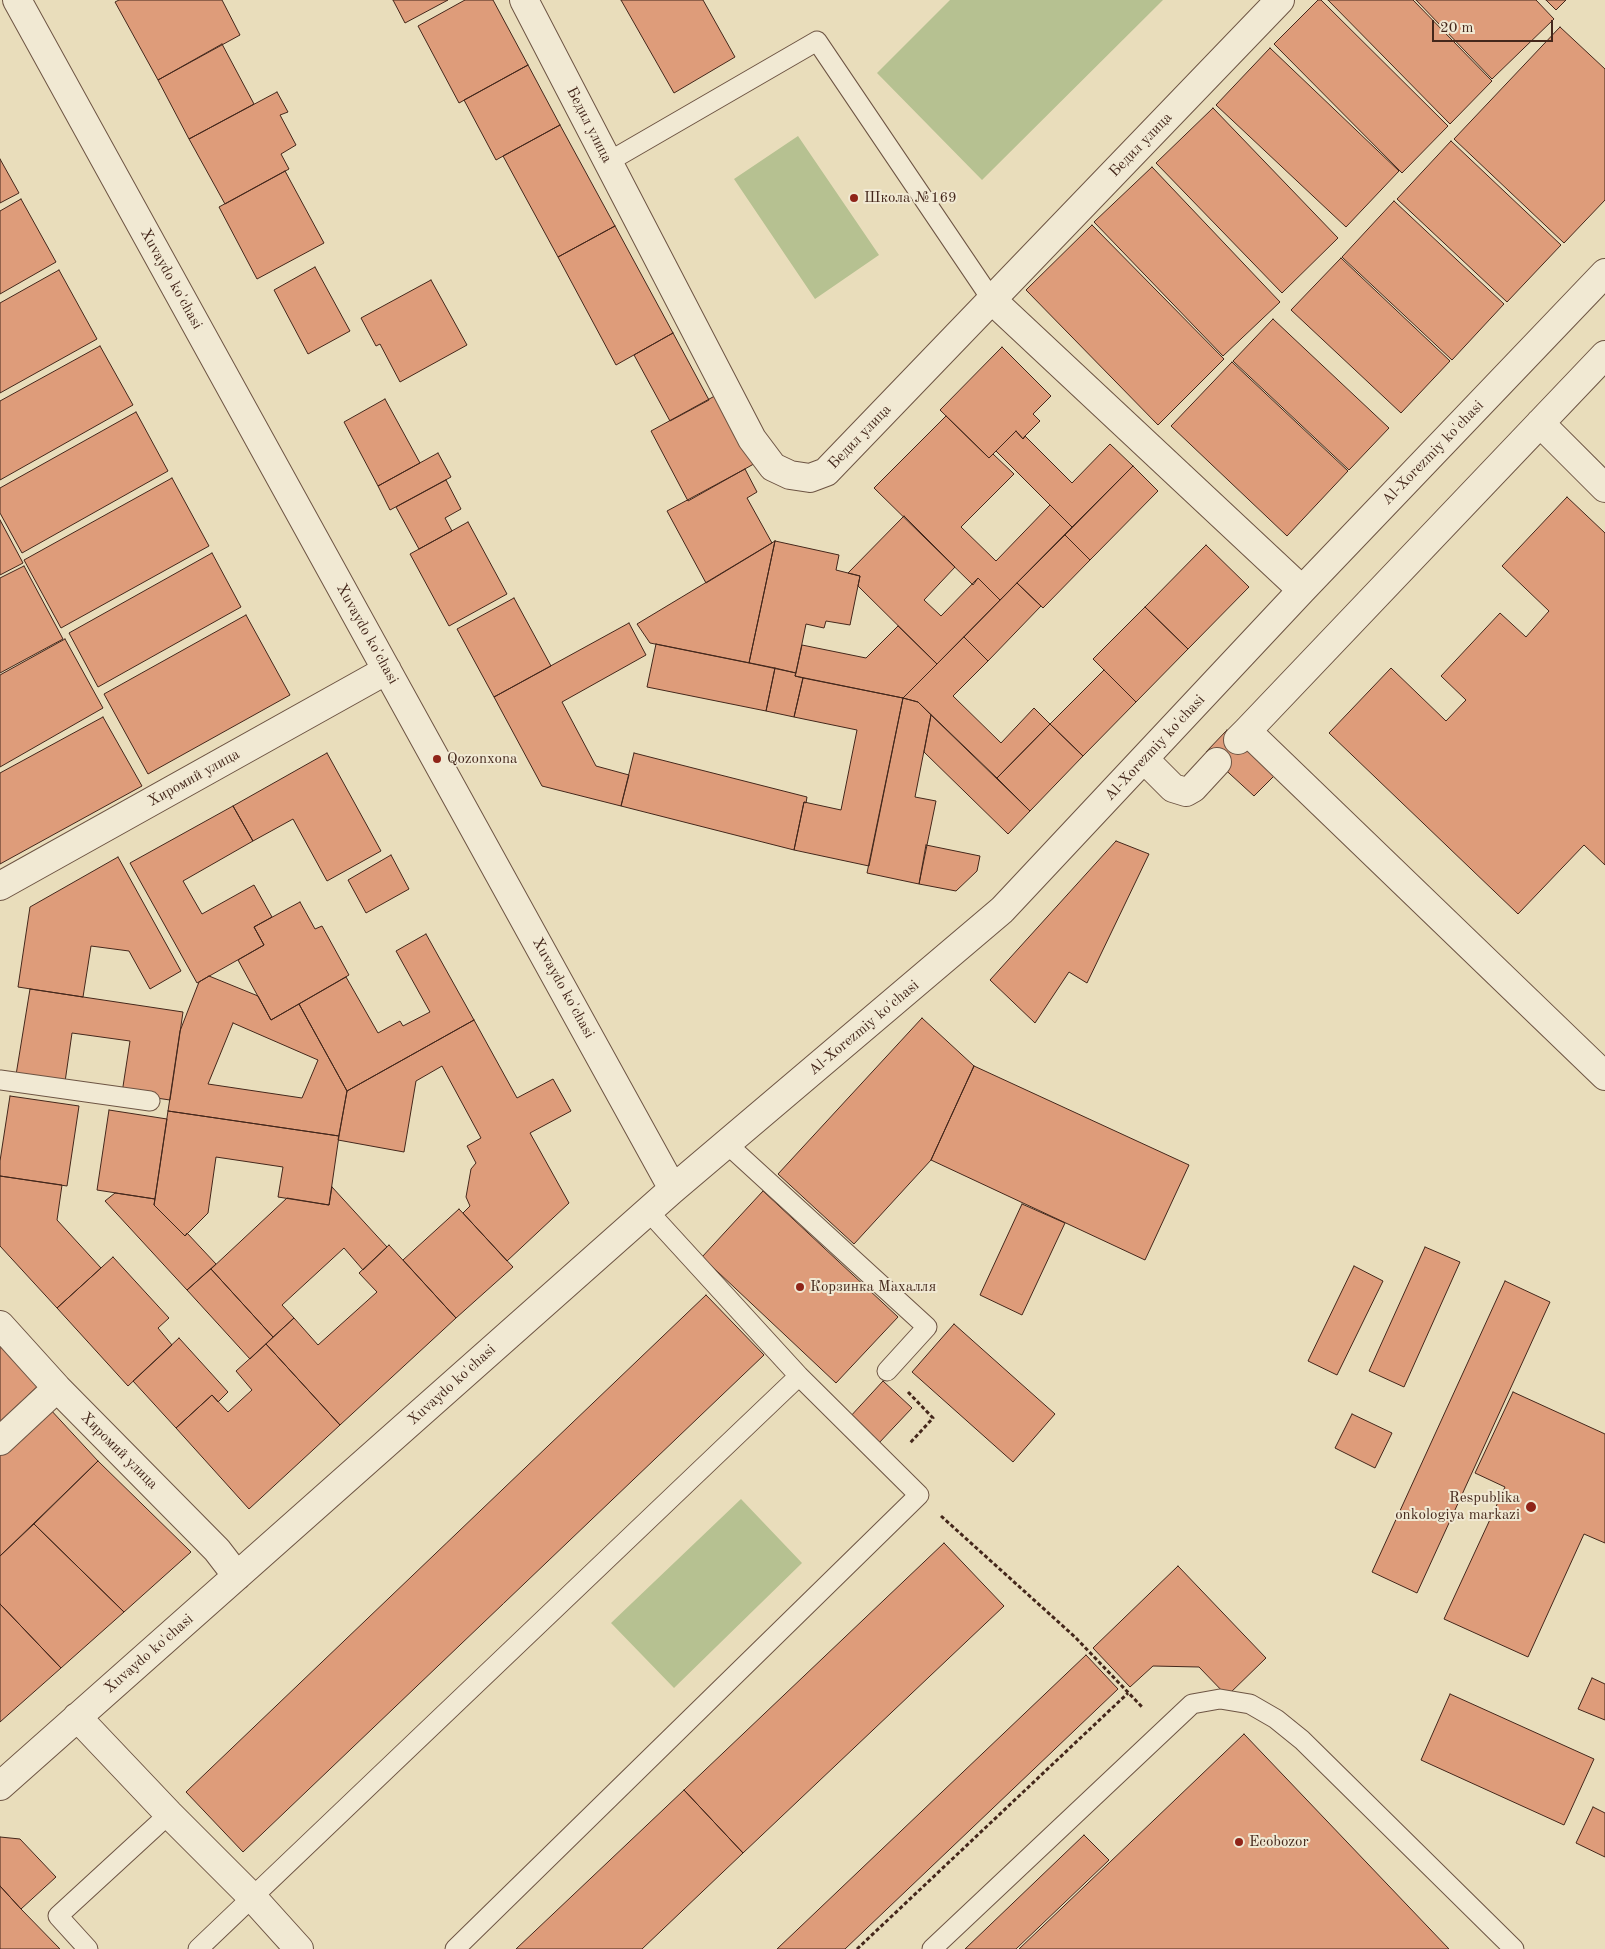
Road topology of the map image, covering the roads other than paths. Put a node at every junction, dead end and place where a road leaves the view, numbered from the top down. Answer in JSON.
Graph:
{"nodes":[{"id":1,"x":17,"y":0,"type":"edge"},
{"id":2,"x":524,"y":0,"type":"edge"},
{"id":3,"x":1280,"y":0,"type":"edge"},
{"id":4,"x":608,"y":162,"type":"junction"},
{"id":5,"x":1605,"y":273,"type":"edge"},
{"id":6,"x":992,"y":300,"type":"junction"},
{"id":7,"x":1605,"y":355,"type":"edge"},
{"id":8,"x":1540,"y":423,"type":"junction"},
{"id":9,"x":1605,"y":488,"type":"edge"},
{"id":10,"x":1302,"y":590,"type":"junction"},
{"id":11,"x":387,"y":670,"type":"junction"},
{"id":12,"x":1144,"y":760,"type":"junction"},
{"id":13,"x":1217,"y":762,"type":"dead end"},
{"id":14,"x":0,"y":886,"type":"edge"},
{"id":15,"x":1605,"y":1076,"type":"edge"},
{"id":16,"x":0,"y":1080,"type":"edge"},
{"id":17,"x":150,"y":1101,"type":"dead end"},
{"id":18,"x":727,"y":1144,"type":"junction"},
{"id":19,"x":673,"y":1189,"type":"junction"},
{"id":20,"x":648,"y":1211,"type":"junction"},
{"id":21,"x":0,"y":1325,"type":"edge"},
{"id":22,"x":887,"y":1370,"type":"road end"},
{"id":23,"x":799,"y":1376,"type":"junction"},
{"id":24,"x":57,"y":1388,"type":"junction"},
{"id":25,"x":0,"y":1441,"type":"edge"},
{"id":26,"x":237,"y":1576,"type":"junction"},
{"id":27,"x":77,"y":1717,"type":"junction"},
{"id":28,"x":0,"y":1786,"type":"edge"},
{"id":29,"x":169,"y":1814,"type":"junction"},
{"id":30,"x":253,"y":1898,"type":"junction"},
{"id":31,"x":88,"y":1949,"type":"edge"},
{"id":32,"x":198,"y":1949,"type":"edge"},
{"id":33,"x":299,"y":1949,"type":"edge"},
{"id":34,"x":455,"y":1949,"type":"edge"},
{"id":35,"x":932,"y":1949,"type":"edge"},
{"id":36,"x":1514,"y":1949,"type":"edge"}],
"edges":[{"from":1,"to":11,"type":"street","name":"Xuvaydo ko'chasi"},
{"from":2,"to":4,"type":"street","name":"Бедил улица"},
{"from":3,"to":6,"type":"street","name":"Бедил улица"},
{"from":4,"to":6,"type":"lane"},
{"from":4,"to":6,"type":"street","name":"Бедил улица"},
{"from":5,"to":10,"type":"street","name":"Al-Xorezmiy ko'chasi"},
{"from":6,"to":10,"type":"street"},
{"from":7,"to":8,"type":"street"},
{"from":8,"to":9,"type":"street"},
{"from":8,"to":15,"type":"street"},
{"from":10,"to":12,"type":"street","name":"Al-Xorezmiy ko'chasi"},
{"from":11,"to":14,"type":"street","name":"Хиромий улица"},
{"from":11,"to":19,"type":"street","name":"Xuvaydo ko'chasi"},
{"from":12,"to":13,"type":"street"},
{"from":12,"to":18,"type":"street","name":"Al-Xorezmiy ko'chasi"},
{"from":16,"to":17,"type":"lane"},
{"from":18,"to":19,"type":"street","name":"Al-Xorezmiy ko'chasi"},
{"from":18,"to":22,"type":"lane"},
{"from":19,"to":20,"type":"street","name":"Xuvaydo ko'chasi"},
{"from":20,"to":23,"type":"lane"},
{"from":20,"to":26,"type":"street","name":"Xuvaydo ko'chasi"},
{"from":21,"to":24,"type":"street","name":"Хиромий улица"},
{"from":23,"to":30,"type":"lane"},
{"from":23,"to":34,"type":"lane"},
{"from":24,"to":25,"type":"street"},
{"from":24,"to":26,"type":"street","name":"Хиромий улица"},
{"from":26,"to":27,"type":"street","name":"Xuvaydo ko'chasi"},
{"from":27,"to":28,"type":"street","name":"Xuvaydo ko'chasi"},
{"from":27,"to":29,"type":"street"},
{"from":29,"to":30,"type":"street"},
{"from":29,"to":31,"type":"lane"},
{"from":30,"to":32,"type":"lane"},
{"from":30,"to":33,"type":"street"},
{"from":35,"to":36,"type":"lane"}]}
